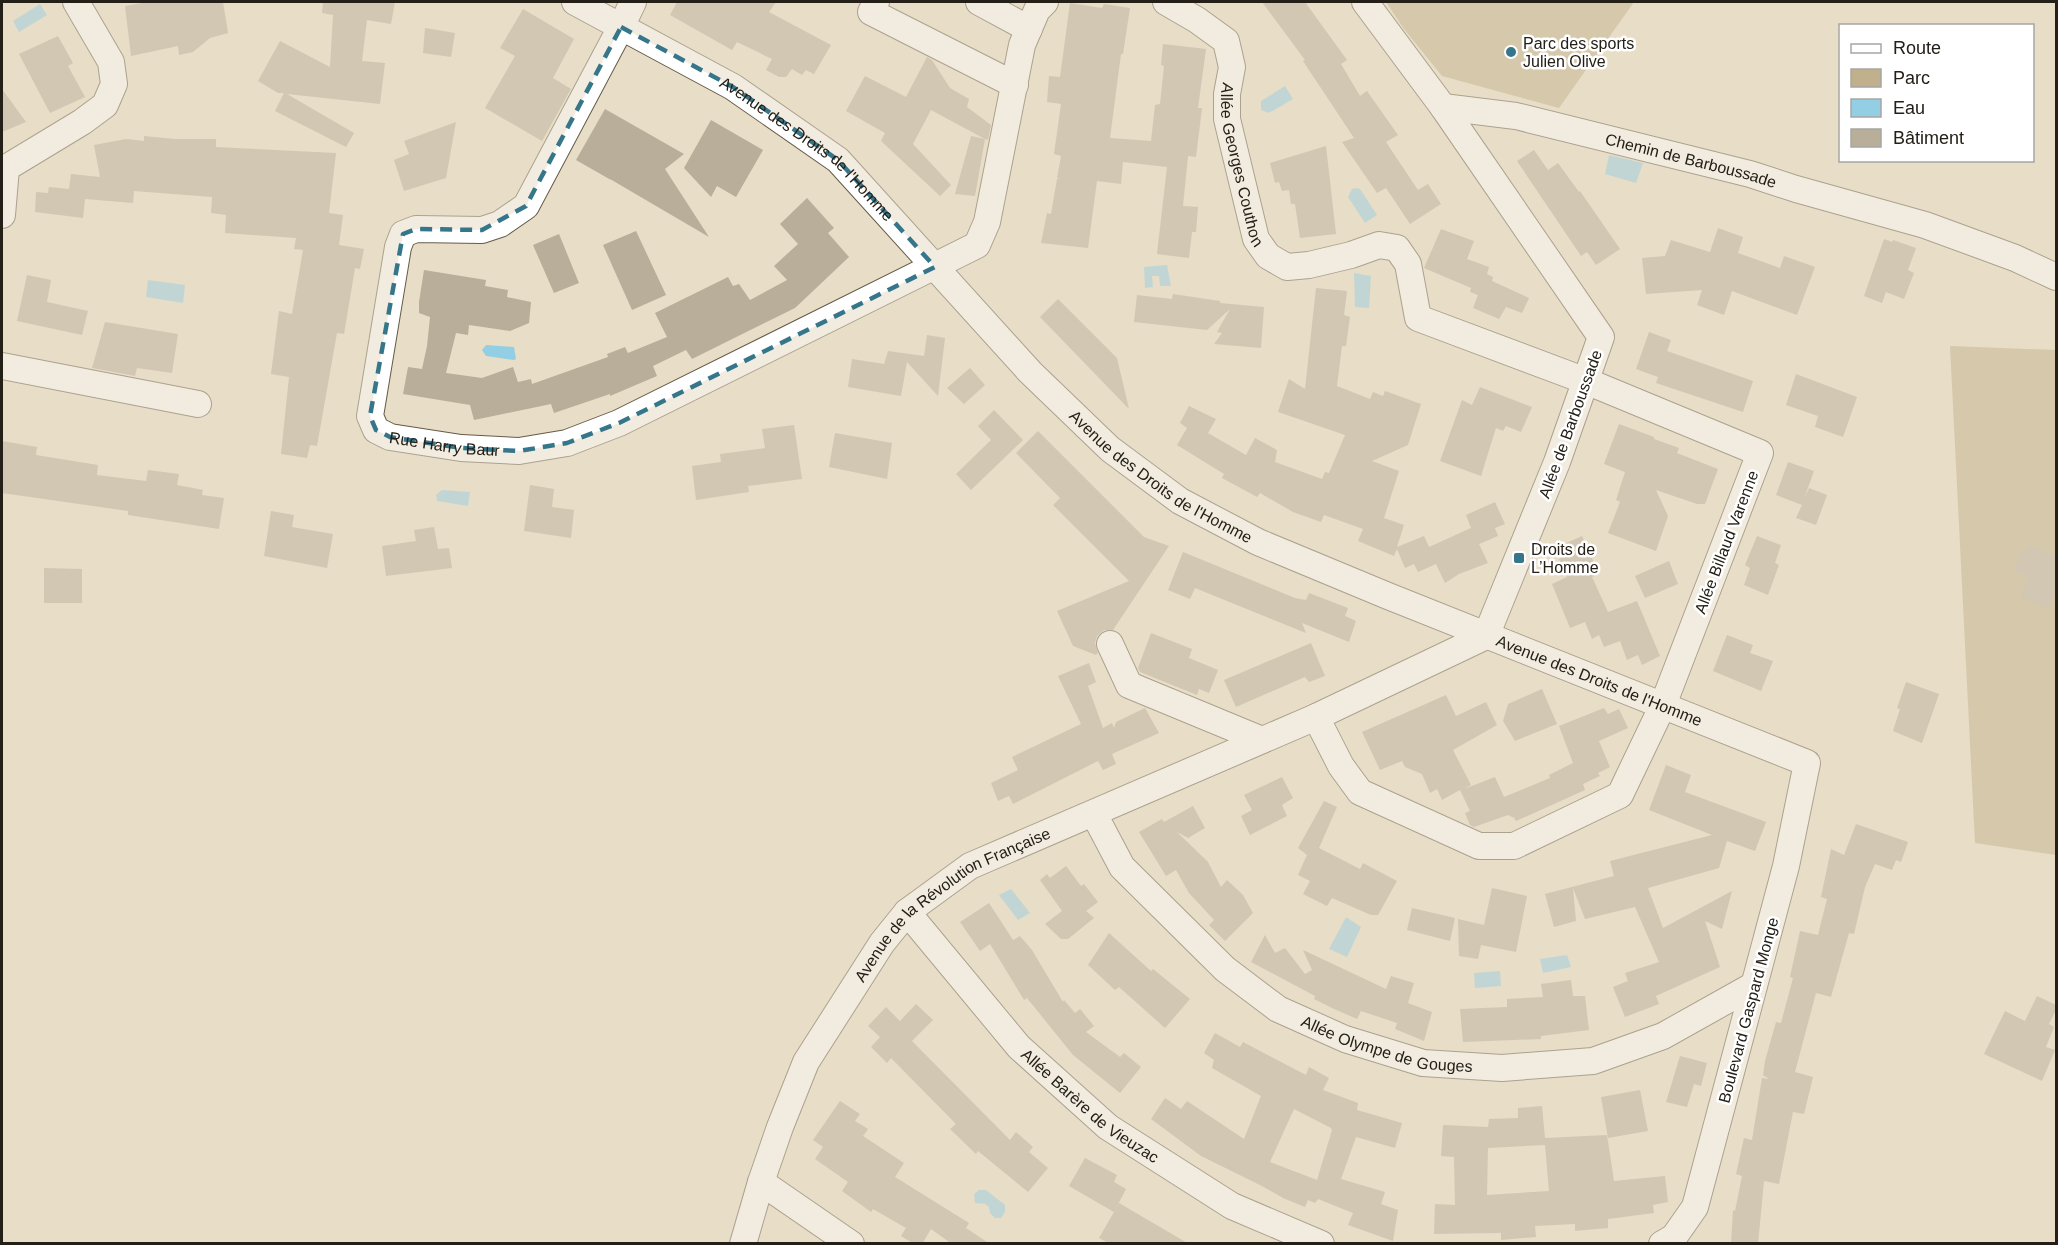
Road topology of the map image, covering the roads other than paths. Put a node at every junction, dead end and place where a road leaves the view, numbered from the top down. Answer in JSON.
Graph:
{"nodes":[{"id":1,"x":76,"y":2,"type":"edge"},
{"id":2,"x":575,"y":2,"type":"edge"},
{"id":3,"x":633,"y":2,"type":"edge"},
{"id":4,"x":876,"y":2,"type":"edge"},
{"id":5,"x":979,"y":2,"type":"edge"},
{"id":6,"x":1045,"y":2,"type":"edge"},
{"id":7,"x":1166,"y":2,"type":"edge"},
{"id":8,"x":1365,"y":2,"type":"edge"},
{"id":9,"x":621,"y":27,"type":"junction"},
{"id":10,"x":1029,"y":29,"type":"junction"},
{"id":11,"x":1015,"y":85,"type":"junction"},
{"id":12,"x":1443,"y":107,"type":"junction"},
{"id":13,"x":2,"y":215,"type":"edge"},
{"id":14,"x":935,"y":267,"type":"junction"},
{"id":15,"x":2056,"y":277,"type":"edge"},
{"id":16,"x":2,"y":366,"type":"edge"},
{"id":17,"x":1586,"y":381,"type":"junction"},
{"id":18,"x":198,"y":404,"type":"dead end"},
{"id":19,"x":1486,"y":636,"type":"junction"},
{"id":20,"x":1110,"y":644,"type":"dead end"},
{"id":21,"x":1663,"y":705,"type":"junction"},
{"id":22,"x":1316,"y":717,"type":"junction"},
{"id":23,"x":1262,"y":740,"type":"junction"},
{"id":24,"x":1807,"y":762,"type":"joint"},
{"id":25,"x":1094,"y":814,"type":"junction"},
{"id":26,"x":907,"y":912,"type":"junction"},
{"id":27,"x":1754,"y":985,"type":"junction"},
{"id":28,"x":761,"y":1182,"type":"junction"},
{"id":29,"x":743,"y":1244,"type":"edge"},
{"id":30,"x":851,"y":1244,"type":"edge"},
{"id":31,"x":1321,"y":1244,"type":"edge"},
{"id":32,"x":1662,"y":1244,"type":"edge"}],
"edges":[{"from":1,"to":13,"type":"street"},
{"from":2,"to":9,"type":"street","name":"Avenue des Droits de l'Homme"},
{"from":3,"to":9,"type":"street"},
{"from":4,"to":11,"type":"street"},
{"from":5,"to":10,"type":"street"},
{"from":6,"to":10,"type":"street"},
{"from":7,"to":17,"type":"street","name":"Allée Georges Couthon"},
{"from":8,"to":12,"type":"street"},
{"from":9,"to":14,"type":"street","name":"Avenue des Droits de l'Homme"},
{"from":9,"to":14,"type":"street","name":"Rue Harry Baur"},
{"from":10,"to":11,"type":"street"},
{"from":11,"to":14,"type":"street"},
{"from":12,"to":15,"type":"street","name":"Chemin de Barboussade"},
{"from":12,"to":17,"type":"street","name":"Allée de Barboussade"},
{"from":14,"to":19,"type":"street","name":"Avenue des Droits de l'Homme"},
{"from":16,"to":18,"type":"street"},
{"from":17,"to":19,"type":"street","name":"Allée de Barboussade"},
{"from":17,"to":21,"type":"street","name":"Allée Billaud Varenne"},
{"from":19,"to":21,"type":"street","name":"Avenue des Droits de l'Homme"},
{"from":19,"to":22,"type":"street","name":"Avenue de la Révolution Française"},
{"from":20,"to":23,"type":"street"},
{"from":21,"to":22,"type":"street"},
{"from":21,"to":24,"type":"street","name":"Avenue des Droits de l'Homme"},
{"from":22,"to":23,"type":"street","name":"Avenue de la Révolution Française"},
{"from":23,"to":25,"type":"street","name":"Avenue de la Révolution Française"},
{"from":24,"to":27,"type":"street","name":"Boulevard Gaspard Monge"},
{"from":25,"to":26,"type":"street","name":"Avenue de la Révolution Française"},
{"from":25,"to":27,"type":"street","name":"Allée Olympe de Gouges"},
{"from":26,"to":28,"type":"street","name":"Avenue de la Révolution Française"},
{"from":26,"to":31,"type":"street","name":"Allée Barère de Vieuzac"},
{"from":27,"to":32,"type":"street","name":"Boulevard Gaspard Monge"},
{"from":28,"to":29,"type":"street","name":"Avenue de la Révolution Française"},
{"from":28,"to":30,"type":"street"}]}
